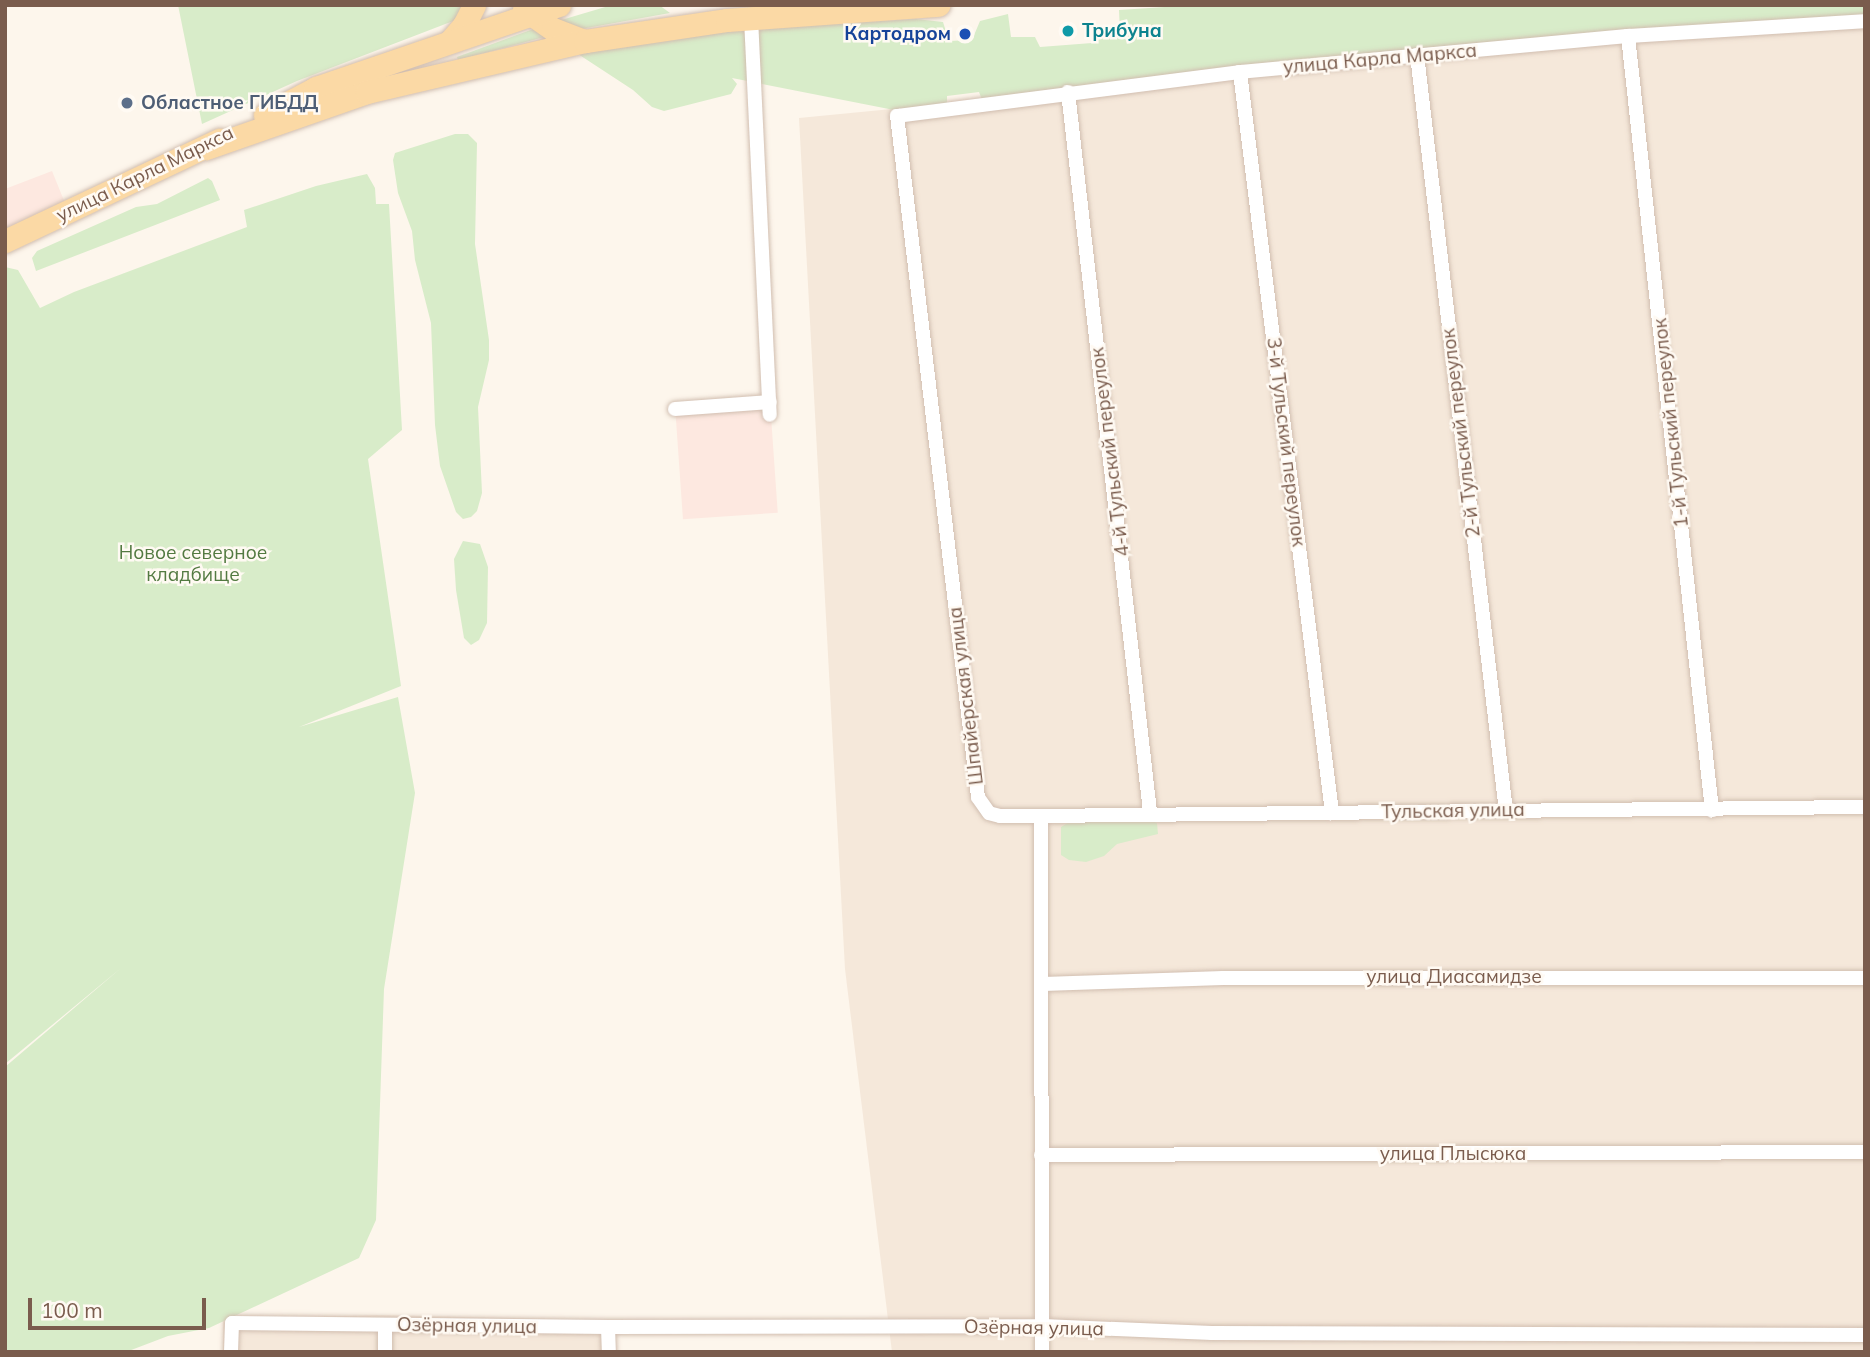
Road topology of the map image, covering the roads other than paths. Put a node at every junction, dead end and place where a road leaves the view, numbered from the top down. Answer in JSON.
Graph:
{"nodes":[{"id":1,"x":474,"y":5,"type":"edge"},
{"id":2,"x":559,"y":5,"type":"edge"},
{"id":3,"x":689,"y":5,"type":"edge"},
{"id":4,"x":938,"y":5,"type":"edge"},
{"id":5,"x":887,"y":7,"type":"edge"},
{"id":6,"x":525,"y":9,"type":"edge"},
{"id":7,"x":800,"y":10,"type":"edge"},
{"id":8,"x":751,"y":18,"type":"junction"},
{"id":9,"x":727,"y":20,"type":"junction"},
{"id":10,"x":1865,"y":21,"type":"edge"},
{"id":11,"x":1628,"y":36,"type":"junction"},
{"id":12,"x":451,"y":40,"type":"junction"},
{"id":13,"x":585,"y":41,"type":"junction"},
{"id":14,"x":1417,"y":55,"type":"junction"},
{"id":15,"x":1240,"y":72,"type":"junction"},
{"id":16,"x":1068,"y":92,"type":"junction"},
{"id":17,"x":897,"y":116,"type":"joint"},
{"id":18,"x":206,"y":148,"type":"junction"},
{"id":19,"x":5,"y":241,"type":"edge"},
{"id":20,"x":675,"y":409,"type":"dead end"},
{"id":21,"x":1865,"y":807,"type":"edge"},
{"id":22,"x":1712,"y":810,"type":"junction"},
{"id":23,"x":1506,"y":811,"type":"junction"},
{"id":24,"x":1150,"y":812,"type":"junction"},
{"id":25,"x":1332,"y":813,"type":"junction"},
{"id":26,"x":1041,"y":816,"type":"junction"},
{"id":27,"x":1865,"y":978,"type":"edge"},
{"id":28,"x":1043,"y":984,"type":"junction"},
{"id":29,"x":1865,"y":1152,"type":"edge"},
{"id":30,"x":1041,"y":1155,"type":"junction"},
{"id":31,"x":385,"y":1325,"type":"junction"},
{"id":32,"x":1042,"y":1326,"type":"junction"},
{"id":33,"x":608,"y":1327,"type":"junction"},
{"id":34,"x":1865,"y":1335,"type":"edge"},
{"id":35,"x":231,"y":1352,"type":"edge"},
{"id":36,"x":385,"y":1352,"type":"edge"},
{"id":37,"x":609,"y":1352,"type":"edge"},
{"id":38,"x":1042,"y":1352,"type":"edge"}],
"edges":[{"from":1,"to":12,"type":"main road"},
{"from":2,"to":6,"type":"main road","name":"улица Карла Маркса"},
{"from":3,"to":9,"type":"main road"},
{"from":4,"to":5,"type":"main road"},
{"from":5,"to":7,"type":"main road"},
{"from":6,"to":12,"type":"main road","name":"улица Карла Маркса"},
{"from":6,"to":13,"type":"main road"},
{"from":7,"to":8,"type":"main road"},
{"from":8,"to":9,"type":"main road"},
{"from":8,"to":20,"type":"street"},
{"from":9,"to":13,"type":"main road"},
{"from":10,"to":11,"type":"street","name":"улица Карла Маркса"},
{"from":11,"to":14,"type":"street","name":"улица Карла Маркса"},
{"from":11,"to":22,"type":"street","name":"1-й Тульский переулок"},
{"from":12,"to":18,"type":"main road","name":"улица Карла Маркса"},
{"from":13,"to":18,"type":"main road"},
{"from":14,"to":15,"type":"street","name":"улица Карла Маркса"},
{"from":14,"to":23,"type":"street","name":"2-й Тульский переулок"},
{"from":15,"to":16,"type":"street","name":"улица Карла Маркса"},
{"from":15,"to":25,"type":"street","name":"3-й Тульский переулок"},
{"from":16,"to":17,"type":"street","name":"улица Карла Маркса"},
{"from":16,"to":24,"type":"street","name":"4-й Тульский переулок"},
{"from":17,"to":26,"type":"street","name":"Шпайерская улица"},
{"from":18,"to":19,"type":"main road","name":"улица Карла Маркса"},
{"from":21,"to":22,"type":"street","name":"Тульская улица"},
{"from":22,"to":23,"type":"street","name":"Тульская улица"},
{"from":23,"to":25,"type":"street","name":"Тульская улица"},
{"from":24,"to":25,"type":"street","name":"Тульская улица"},
{"from":24,"to":26,"type":"street","name":"Тульская улица"},
{"from":26,"to":28,"type":"street"},
{"from":27,"to":28,"type":"street","name":"улица Диасамидзе"},
{"from":28,"to":30,"type":"street"},
{"from":29,"to":30,"type":"street","name":"улица Плысюка"},
{"from":30,"to":32,"type":"street"},
{"from":31,"to":33,"type":"street","name":"Озёрная улица"},
{"from":31,"to":35,"type":"street","name":"Озёрная улица"},
{"from":31,"to":36,"type":"street"},
{"from":32,"to":33,"type":"street","name":"Озёрная улица"},
{"from":32,"to":34,"type":"street","name":"Озёрная улица"},
{"from":32,"to":38,"type":"street"},
{"from":33,"to":37,"type":"street"}]}
